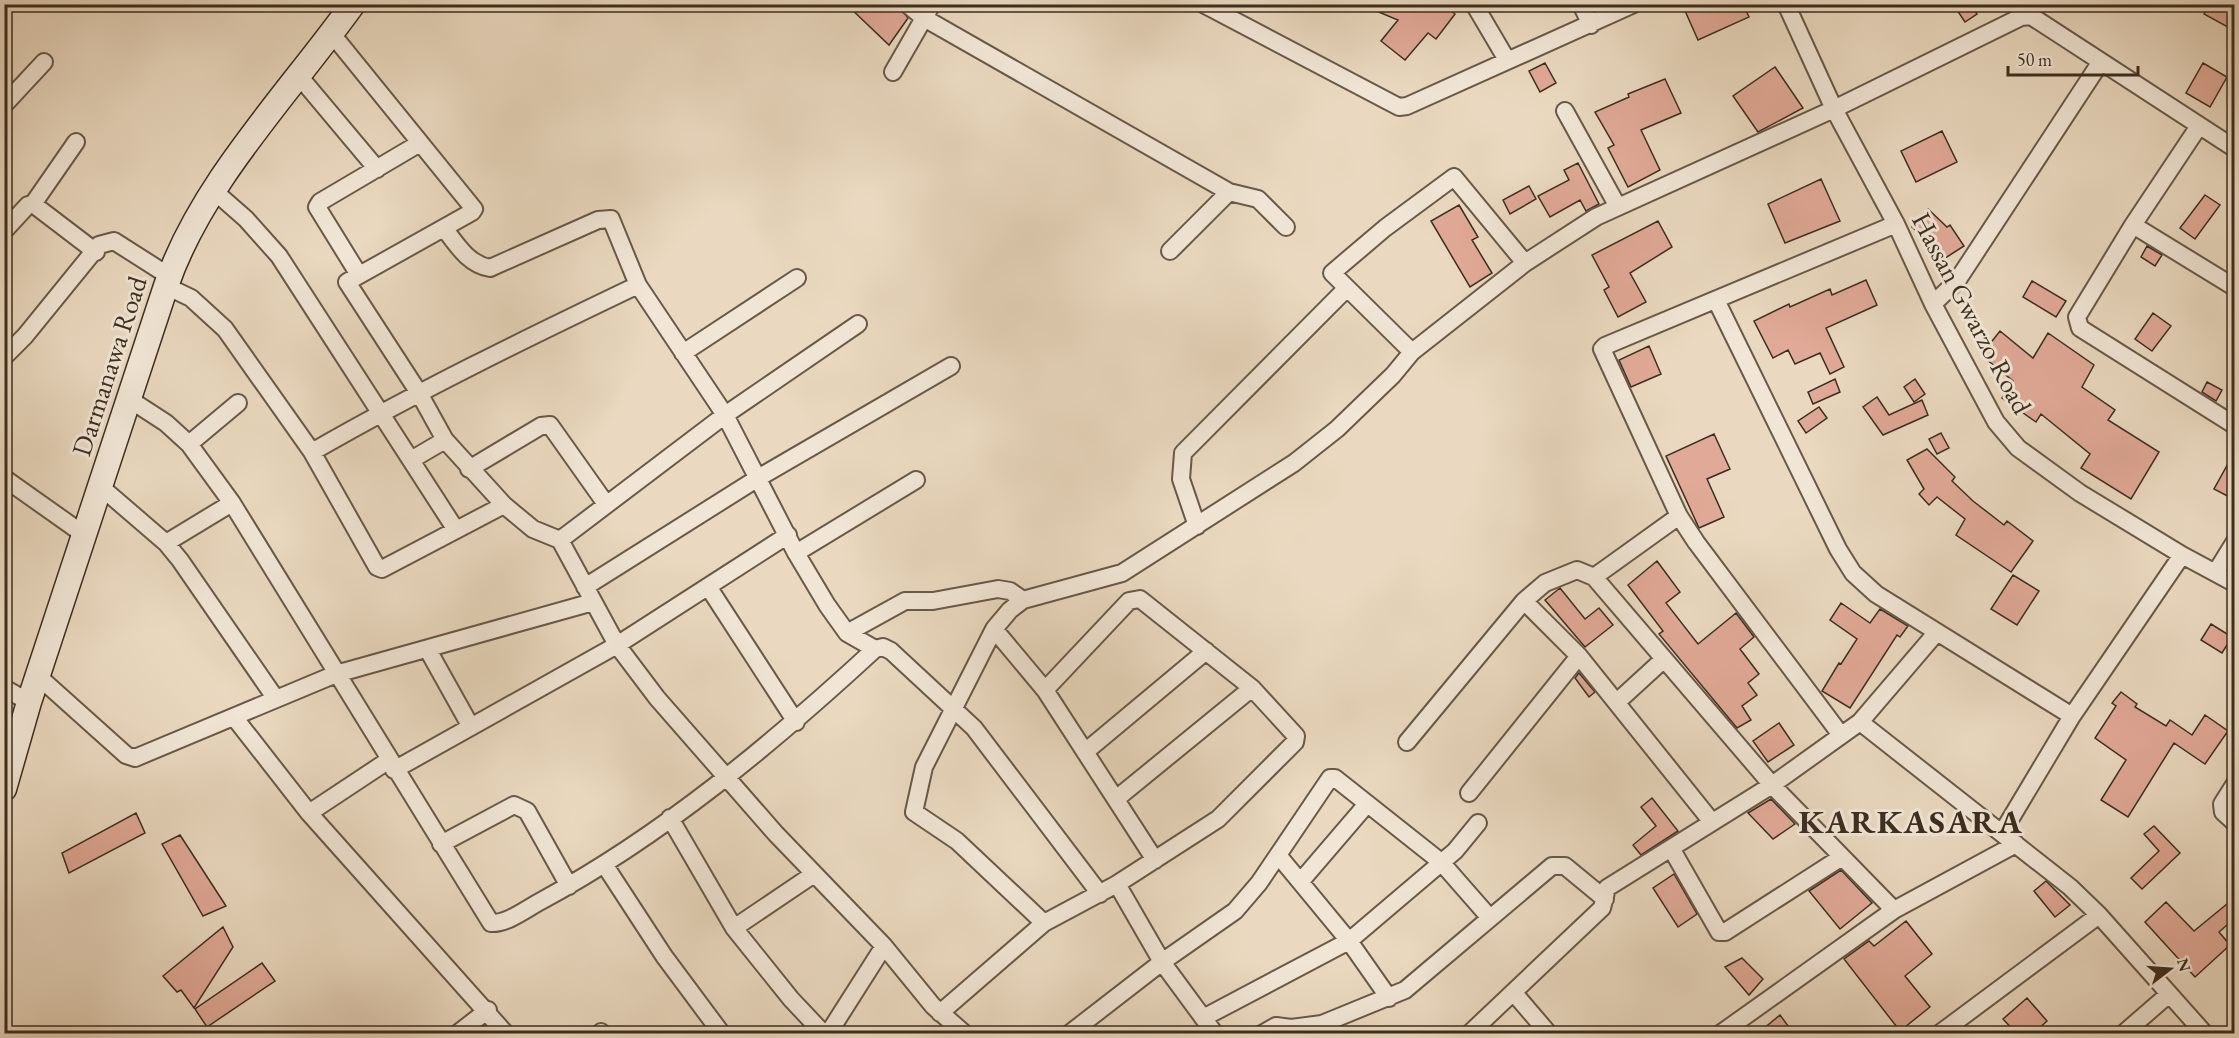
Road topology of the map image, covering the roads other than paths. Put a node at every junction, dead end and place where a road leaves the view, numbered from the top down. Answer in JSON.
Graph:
{"nodes":[{"id":1,"x":353,"y":4,"type":"edge"},
{"id":2,"x":907,"y":4,"type":"edge"},
{"id":3,"x":1203,"y":4,"type":"edge"},
{"id":4,"x":1474,"y":4,"type":"edge"},
{"id":5,"x":1581,"y":4,"type":"edge"},
{"id":6,"x":1634,"y":4,"type":"edge"},
{"id":7,"x":1786,"y":4,"type":"edge"},
{"id":8,"x":928,"y":11,"type":"edge"},
{"id":9,"x":1591,"y":25,"type":"junction"},
{"id":10,"x":332,"y":34,"type":"junction"},
{"id":11,"x":1508,"y":60,"type":"junction"},
{"id":12,"x":44,"y":62,"type":"dead end"},
{"id":13,"x":2100,"y":63,"type":"junction"},
{"id":14,"x":893,"y":72,"type":"dead end"},
{"id":15,"x":299,"y":76,"type":"junction"},
{"id":16,"x":4,"y":105,"type":"edge"},
{"id":17,"x":1834,"y":109,"type":"junction"},
{"id":18,"x":1565,"y":111,"type":"dead end"},
{"id":19,"x":2199,"y":126,"type":"junction"},
{"id":20,"x":76,"y":142,"type":"dead end"},
{"id":21,"x":420,"y":143,"type":"junction"},
{"id":22,"x":2235,"y":148,"type":"edge"},
{"id":23,"x":378,"y":170,"type":"junction"},
{"id":24,"x":213,"y":190,"type":"junction"},
{"id":25,"x":1229,"y":192,"type":"junction"},
{"id":26,"x":33,"y":204,"type":"junction"},
{"id":27,"x":1618,"y":207,"type":"junction"},
{"id":28,"x":1896,"y":224,"type":"junction"},
{"id":29,"x":2133,"y":225,"type":"junction"},
{"id":30,"x":1286,"y":227,"type":"dead end"},
{"id":31,"x":444,"y":228,"type":"junction"},
{"id":32,"x":4,"y":231,"type":"edge"},
{"id":33,"x":1170,"y":251,"type":"dead end"},
{"id":34,"x":96,"y":252,"type":"junction"},
{"id":35,"x":1525,"y":263,"type":"junction"},
{"id":36,"x":359,"y":275,"type":"junction"},
{"id":37,"x":797,"y":278,"type":"dead end"},
{"id":38,"x":167,"y":281,"type":"junction"},
{"id":39,"x":638,"y":285,"type":"junction"},
{"id":40,"x":2235,"y":287,"type":"edge"},
{"id":41,"x":1346,"y":289,"type":"junction"},
{"id":42,"x":1716,"y":300,"type":"junction"},
{"id":43,"x":1933,"y":304,"type":"junction"},
{"id":44,"x":858,"y":324,"type":"dead end"},
{"id":45,"x":1412,"y":352,"type":"junction"},
{"id":46,"x":683,"y":353,"type":"junction"},
{"id":47,"x":4,"y":357,"type":"edge"},
{"id":48,"x":951,"y":366,"type":"dead end"},
{"id":49,"x":419,"y":393,"type":"junction"},
{"id":50,"x":129,"y":399,"type":"junction"},
{"id":51,"x":238,"y":403,"type":"dead end"},
{"id":52,"x":380,"y":412,"type":"junction"},
{"id":53,"x":725,"y":415,"type":"junction"},
{"id":54,"x":2235,"y":425,"type":"edge"},
{"id":55,"x":445,"y":440,"type":"junction"},
{"id":56,"x":189,"y":444,"type":"junction"},
{"id":57,"x":312,"y":452,"type":"junction"},
{"id":58,"x":411,"y":460,"type":"junction"},
{"id":59,"x":469,"y":469,"type":"junction"},
{"id":60,"x":4,"y":478,"type":"edge"},
{"id":61,"x":758,"y":478,"type":"junction"},
{"id":62,"x":916,"y":480,"type":"dead end"},
{"id":63,"x":102,"y":487,"type":"junction"},
{"id":64,"x":232,"y":503,"type":"junction"},
{"id":65,"x":606,"y":504,"type":"junction"},
{"id":66,"x":504,"y":505,"type":"junction"},
{"id":67,"x":1679,"y":516,"type":"junction"},
{"id":68,"x":1197,"y":526,"type":"junction"},
{"id":69,"x":456,"y":530,"type":"junction"},
{"id":70,"x":86,"y":536,"type":"junction"},
{"id":71,"x":788,"y":536,"type":"junction"},
{"id":72,"x":560,"y":540,"type":"junction"},
{"id":73,"x":166,"y":543,"type":"junction"},
{"id":74,"x":2235,"y":543,"type":"edge"},
{"id":75,"x":796,"y":553,"type":"junction"},
{"id":76,"x":2182,"y":555,"type":"junction"},
{"id":77,"x":2216,"y":572,"type":"junction"},
{"id":78,"x":1594,"y":577,"type":"junction"},
{"id":79,"x":2235,"y":583,"type":"edge"},
{"id":80,"x":585,"y":587,"type":"junction"},
{"id":81,"x":709,"y":588,"type":"junction"},
{"id":82,"x":1023,"y":600,"type":"junction"},
{"id":83,"x":1524,"y":601,"type":"junction"},
{"id":84,"x":593,"y":602,"type":"junction"},
{"id":85,"x":994,"y":629,"type":"junction"},
{"id":86,"x":1937,"y":632,"type":"junction"},
{"id":87,"x":847,"y":633,"type":"junction"},
{"id":88,"x":616,"y":645,"type":"junction"},
{"id":89,"x":875,"y":649,"type":"junction"},
{"id":90,"x":428,"y":650,"type":"junction"},
{"id":91,"x":1206,"y":651,"type":"junction"},
{"id":92,"x":1579,"y":656,"type":"junction"},
{"id":93,"x":1664,"y":659,"type":"junction"},
{"id":94,"x":336,"y":674,"type":"junction"},
{"id":95,"x":39,"y":677,"type":"junction"},
{"id":96,"x":4,"y":688,"type":"edge"},
{"id":97,"x":1252,"y":688,"type":"junction"},
{"id":98,"x":1044,"y":690,"type":"junction"},
{"id":99,"x":276,"y":699,"type":"junction"},
{"id":100,"x":29,"y":702,"type":"junction"},
{"id":101,"x":1617,"y":702,"type":"junction"},
{"id":102,"x":956,"y":708,"type":"junction"},
{"id":103,"x":2073,"y":716,"type":"junction"},
{"id":104,"x":234,"y":717,"type":"junction"},
{"id":105,"x":796,"y":722,"type":"junction"},
{"id":106,"x":1860,"y":722,"type":"junction"},
{"id":107,"x":471,"y":727,"type":"junction"},
{"id":108,"x":1842,"y":735,"type":"junction"},
{"id":109,"x":1407,"y":742,"type":"dead end"},
{"id":110,"x":11,"y":746,"type":"edge"},
{"id":111,"x":1085,"y":752,"type":"junction"},
{"id":112,"x":392,"y":765,"type":"junction"},
{"id":113,"x":726,"y":777,"type":"junction"},
{"id":114,"x":1772,"y":785,"type":"junction"},
{"id":115,"x":2235,"y":785,"type":"edge"},
{"id":116,"x":4,"y":789,"type":"edge"},
{"id":117,"x":1470,"y":793,"type":"dead end"},
{"id":118,"x":1116,"y":799,"type":"junction"},
{"id":119,"x":1367,"y":804,"type":"junction"},
{"id":120,"x":309,"y":813,"type":"junction"},
{"id":121,"x":670,"y":818,"type":"junction"},
{"id":122,"x":1712,"y":822,"type":"junction"},
{"id":123,"x":2235,"y":822,"type":"edge"},
{"id":124,"x":1478,"y":823,"type":"dead end"},
{"id":125,"x":2002,"y":833,"type":"junction"},
{"id":126,"x":441,"y":844,"type":"junction"},
{"id":127,"x":2016,"y":844,"type":"junction"},
{"id":128,"x":1671,"y":848,"type":"junction"},
{"id":129,"x":1278,"y":855,"type":"junction"},
{"id":130,"x":1842,"y":857,"type":"junction"},
{"id":131,"x":1155,"y":860,"type":"junction"},
{"id":132,"x":1441,"y":862,"type":"junction"},
{"id":133,"x":604,"y":864,"type":"junction"},
{"id":134,"x":814,"y":874,"type":"junction"},
{"id":135,"x":1301,"y":881,"type":"junction"},
{"id":136,"x":1117,"y":884,"type":"junction"},
{"id":137,"x":569,"y":885,"type":"junction"},
{"id":138,"x":1606,"y":893,"type":"junction"},
{"id":139,"x":1100,"y":894,"type":"junction"},
{"id":140,"x":1894,"y":910,"type":"junction"},
{"id":141,"x":2099,"y":915,"type":"junction"},
{"id":142,"x":1490,"y":918,"type":"junction"},
{"id":143,"x":1044,"y":923,"type":"junction"},
{"id":144,"x":734,"y":928,"type":"junction"},
{"id":145,"x":1348,"y":941,"type":"junction"},
{"id":146,"x":884,"y":946,"type":"junction"},
{"id":147,"x":1162,"y":962,"type":"junction"},
{"id":148,"x":1514,"y":993,"type":"junction"},
{"id":149,"x":2169,"y":994,"type":"junction"},
{"id":150,"x":1389,"y":998,"type":"junction"},
{"id":151,"x":488,"y":1010,"type":"junction"},
{"id":152,"x":940,"y":1013,"type":"junction"},
{"id":153,"x":1203,"y":1018,"type":"junction"},
{"id":154,"x":1325,"y":1029,"type":"edge"},
{"id":155,"x":457,"y":1034,"type":"edge"},
{"id":156,"x":506,"y":1034,"type":"edge"},
{"id":157,"x":722,"y":1034,"type":"edge"},
{"id":158,"x":826,"y":1034,"type":"edge"},
{"id":159,"x":965,"y":1034,"type":"edge"},
{"id":160,"x":1069,"y":1034,"type":"edge"},
{"id":161,"x":1215,"y":1034,"type":"edge"},
{"id":162,"x":1262,"y":1034,"type":"edge"},
{"id":163,"x":1469,"y":1034,"type":"edge"},
{"id":164,"x":1549,"y":1034,"type":"edge"},
{"id":165,"x":1720,"y":1034,"type":"edge"},
{"id":166,"x":1939,"y":1034,"type":"edge"},
{"id":167,"x":2123,"y":1034,"type":"edge"},
{"id":168,"x":2205,"y":1034,"type":"edge"}],
"edges":[{"from":1,"to":10,"type":"street","name":"Darmanawa Road"},
{"from":2,"to":8,"type":"street"},
{"from":3,"to":11,"type":"street"},
{"from":4,"to":11,"type":"street"},
{"from":5,"to":9,"type":"street"},
{"from":6,"to":9,"type":"street"},
{"from":7,"to":17,"type":"street","name":"Hassan Gwarzo Road"},
{"from":8,"to":14,"type":"street"},
{"from":8,"to":25,"type":"street"},
{"from":9,"to":11,"type":"street"},
{"from":10,"to":15,"type":"street","name":"Darmanawa Road"},
{"from":10,"to":21,"type":"street"},
{"from":12,"to":16,"type":"street"},
{"from":13,"to":17,"type":"street"},
{"from":13,"to":19,"type":"street"},
{"from":13,"to":43,"type":"street"},
{"from":15,"to":23,"type":"street"},
{"from":15,"to":24,"type":"street","name":"Darmanawa Road"},
{"from":17,"to":27,"type":"street"},
{"from":17,"to":28,"type":"street","name":"Hassan Gwarzo Road"},
{"from":18,"to":27,"type":"street"},
{"from":19,"to":22,"type":"street"},
{"from":19,"to":29,"type":"street"},
{"from":20,"to":26,"type":"street"},
{"from":21,"to":23,"type":"street"},
{"from":21,"to":31,"type":"street"},
{"from":23,"to":36,"type":"street"},
{"from":24,"to":38,"type":"street","name":"Darmanawa Road"},
{"from":24,"to":52,"type":"street"},
{"from":25,"to":30,"type":"street"},
{"from":25,"to":33,"type":"street"},
{"from":26,"to":32,"type":"street"},
{"from":26,"to":34,"type":"street"},
{"from":27,"to":35,"type":"street"},
{"from":28,"to":42,"type":"street"},
{"from":28,"to":43,"type":"street","name":"Hassan Gwarzo Road"},
{"from":29,"to":40,"type":"street"},
{"from":29,"to":54,"type":"street"},
{"from":31,"to":36,"type":"street"},
{"from":31,"to":39,"type":"street"},
{"from":34,"to":38,"type":"street"},
{"from":34,"to":47,"type":"street"},
{"from":35,"to":41,"type":"street"},
{"from":35,"to":45,"type":"street"},
{"from":36,"to":49,"type":"street"},
{"from":37,"to":46,"type":"street"},
{"from":38,"to":50,"type":"street","name":"Darmanawa Road"},
{"from":38,"to":57,"type":"street"},
{"from":39,"to":46,"type":"street"},
{"from":39,"to":49,"type":"street"},
{"from":41,"to":45,"type":"street"},
{"from":41,"to":68,"type":"street"},
{"from":42,"to":67,"type":"street"},
{"from":42,"to":86,"type":"street"},
{"from":43,"to":76,"type":"street","name":"Hassan Gwarzo Road"},
{"from":44,"to":53,"type":"street"},
{"from":45,"to":68,"type":"street"},
{"from":46,"to":53,"type":"street"},
{"from":48,"to":61,"type":"street"},
{"from":49,"to":52,"type":"street"},
{"from":49,"to":55,"type":"street"},
{"from":50,"to":56,"type":"street"},
{"from":50,"to":63,"type":"street","name":"Darmanawa Road"},
{"from":51,"to":56,"type":"street"},
{"from":52,"to":57,"type":"street"},
{"from":52,"to":58,"type":"street"},
{"from":53,"to":61,"type":"street"},
{"from":53,"to":65,"type":"street"},
{"from":55,"to":58,"type":"street"},
{"from":55,"to":59,"type":"street"},
{"from":56,"to":64,"type":"street"},
{"from":57,"to":69,"type":"street"},
{"from":58,"to":69,"type":"street"},
{"from":59,"to":65,"type":"street"},
{"from":59,"to":66,"type":"street"},
{"from":60,"to":70,"type":"street"},
{"from":61,"to":71,"type":"street"},
{"from":61,"to":80,"type":"street"},
{"from":62,"to":75,"type":"street"},
{"from":63,"to":70,"type":"street","name":"Darmanawa Road"},
{"from":63,"to":73,"type":"street"},
{"from":64,"to":73,"type":"street"},
{"from":64,"to":94,"type":"street"},
{"from":65,"to":72,"type":"street"},
{"from":66,"to":69,"type":"street"},
{"from":66,"to":72,"type":"street"},
{"from":67,"to":78,"type":"street"},
{"from":67,"to":108,"type":"street"},
{"from":68,"to":82,"type":"street"},
{"from":70,"to":95,"type":"street","name":"Darmanawa Road"},
{"from":71,"to":75,"type":"street"},
{"from":71,"to":81,"type":"street"},
{"from":72,"to":80,"type":"street"},
{"from":73,"to":99,"type":"street"},
{"from":74,"to":77,"type":"street"},
{"from":75,"to":87,"type":"street"},
{"from":76,"to":77,"type":"street","name":"Hassan Gwarzo Road"},
{"from":76,"to":103,"type":"street"},
{"from":77,"to":79,"type":"street","name":"Hassan Gwarzo Road"},
{"from":78,"to":83,"type":"street"},
{"from":78,"to":93,"type":"street"},
{"from":80,"to":84,"type":"street"},
{"from":81,"to":88,"type":"street"},
{"from":81,"to":105,"type":"street"},
{"from":82,"to":85,"type":"street"},
{"from":82,"to":87,"type":"street"},
{"from":83,"to":92,"type":"street"},
{"from":83,"to":109,"type":"street"},
{"from":84,"to":88,"type":"street"},
{"from":84,"to":90,"type":"street"},
{"from":85,"to":98,"type":"street"},
{"from":85,"to":102,"type":"street"},
{"from":86,"to":103,"type":"street"},
{"from":86,"to":106,"type":"street"},
{"from":87,"to":89,"type":"street"},
{"from":88,"to":107,"type":"street"},
{"from":88,"to":113,"type":"street"},
{"from":89,"to":102,"type":"street"},
{"from":89,"to":105,"type":"street"},
{"from":90,"to":94,"type":"street"},
{"from":90,"to":107,"type":"street"},
{"from":91,"to":97,"type":"street"},
{"from":91,"to":98,"type":"street"},
{"from":91,"to":111,"type":"street"},
{"from":92,"to":101,"type":"street"},
{"from":92,"to":117,"type":"street"},
{"from":93,"to":101,"type":"street"},
{"from":93,"to":114,"type":"street"},
{"from":94,"to":99,"type":"street"},
{"from":94,"to":112,"type":"street"},
{"from":95,"to":100,"type":"street","name":"Darmanawa Road"},
{"from":95,"to":104,"type":"street"},
{"from":96,"to":100,"type":"street"},
{"from":97,"to":118,"type":"street"},
{"from":97,"to":131,"type":"street"},
{"from":98,"to":111,"type":"street"},
{"from":99,"to":104,"type":"street"},
{"from":100,"to":110,"type":"street","name":"Darmanawa Road"},
{"from":101,"to":122,"type":"street"},
{"from":102,"to":139,"type":"street"},
{"from":102,"to":143,"type":"street"},
{"from":103,"to":125,"type":"street"},
{"from":104,"to":120,"type":"street"},
{"from":105,"to":113,"type":"street"},
{"from":106,"to":108,"type":"street"},
{"from":106,"to":125,"type":"street"},
{"from":107,"to":112,"type":"street"},
{"from":108,"to":114,"type":"street"},
{"from":110,"to":116,"type":"street","name":"Darmanawa Road"},
{"from":111,"to":118,"type":"street"},
{"from":112,"to":120,"type":"street"},
{"from":112,"to":126,"type":"street"},
{"from":113,"to":121,"type":"street"},
{"from":113,"to":134,"type":"street"},
{"from":114,"to":122,"type":"street"},
{"from":114,"to":130,"type":"street"},
{"from":115,"to":123,"type":"street"},
{"from":118,"to":131,"type":"street"},
{"from":119,"to":129,"type":"street"},
{"from":119,"to":132,"type":"street"},
{"from":119,"to":135,"type":"street"},
{"from":120,"to":151,"type":"street"},
{"from":121,"to":133,"type":"street"},
{"from":121,"to":144,"type":"street"},
{"from":122,"to":128,"type":"street"},
{"from":124,"to":132,"type":"street"},
{"from":125,"to":127,"type":"street"},
{"from":126,"to":137,"type":"street"},
{"from":126,"to":137,"type":"street"},
{"from":127,"to":140,"type":"street"},
{"from":127,"to":141,"type":"street"},
{"from":128,"to":130,"type":"street"},
{"from":128,"to":138,"type":"street"},
{"from":129,"to":135,"type":"street"},
{"from":129,"to":147,"type":"street"},
{"from":130,"to":140,"type":"street"},
{"from":131,"to":136,"type":"street"},
{"from":132,"to":142,"type":"street"},
{"from":132,"to":145,"type":"street"},
{"from":133,"to":137,"type":"street"},
{"from":133,"to":157,"type":"street"},
{"from":134,"to":144,"type":"street"},
{"from":134,"to":146,"type":"street"},
{"from":135,"to":145,"type":"street"},
{"from":136,"to":139,"type":"street"},
{"from":136,"to":147,"type":"street"},
{"from":138,"to":142,"type":"street"},
{"from":138,"to":148,"type":"street"},
{"from":139,"to":143,"type":"street"},
{"from":140,"to":165,"type":"street"},
{"from":141,"to":149,"type":"street"},
{"from":141,"to":166,"type":"street"},
{"from":142,"to":150,"type":"street"},
{"from":143,"to":152,"type":"street"},
{"from":144,"to":158,"type":"street"},
{"from":145,"to":150,"type":"street"},
{"from":145,"to":153,"type":"street"},
{"from":146,"to":152,"type":"street"},
{"from":146,"to":158,"type":"street"},
{"from":147,"to":153,"type":"street"},
{"from":147,"to":160,"type":"street"},
{"from":148,"to":163,"type":"street"},
{"from":148,"to":164,"type":"street"},
{"from":149,"to":167,"type":"street"},
{"from":149,"to":168,"type":"street"},
{"from":150,"to":154,"type":"street"},
{"from":151,"to":155,"type":"street"},
{"from":151,"to":156,"type":"street"},
{"from":152,"to":159,"type":"street"},
{"from":153,"to":161,"type":"street"},
{"from":154,"to":162,"type":"street"}]}
